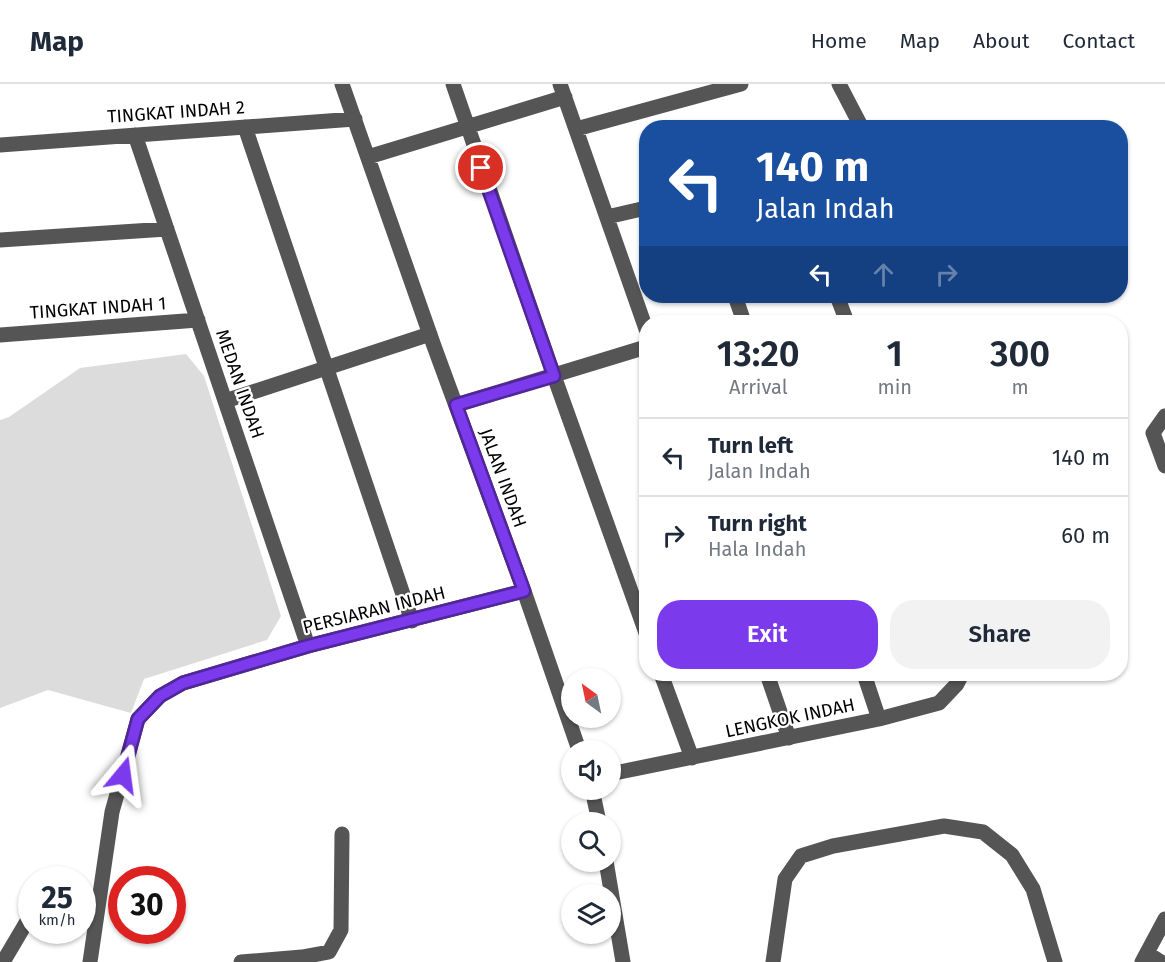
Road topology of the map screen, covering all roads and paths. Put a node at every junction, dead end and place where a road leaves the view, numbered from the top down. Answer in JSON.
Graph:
{"nodes":[{"id":1,"x":342,"y":84,"type":"edge"},
{"id":2,"x":453,"y":84,"type":"edge"},
{"id":3,"x":741,"y":84,"type":"edge"},
{"id":4,"x":839,"y":84,"type":"edge"},
{"id":5,"x":563,"y":90,"type":"edge"},
{"id":6,"x":355,"y":119,"type":"junction"},
{"id":7,"x":858,"y":120,"type":"edge"},
{"id":8,"x":466,"y":126,"type":"junction"},
{"id":9,"x":245,"y":127,"type":"junction"},
{"id":10,"x":576,"y":129,"type":"junction"},
{"id":11,"x":135,"y":135,"type":"junction"},
{"id":12,"x":0,"y":145,"type":"edge"},
{"id":13,"x":368,"y":157,"type":"junction"},
{"id":14,"x":639,"y":210,"type":"edge"},
{"id":15,"x":607,"y":217,"type":"junction"},
{"id":16,"x":167,"y":229,"type":"junction"},
{"id":17,"x":0,"y":240,"type":"edge"},
{"id":18,"x":641,"y":315,"type":"edge"},
{"id":19,"x":198,"y":320,"type":"junction"},
{"id":20,"x":430,"y":334,"type":"junction"},
{"id":21,"x":0,"y":335,"type":"edge"},
{"id":22,"x":639,"y":349,"type":"edge"},
{"id":23,"x":327,"y":369,"type":"junction"},
{"id":24,"x":554,"y":376,"type":"junction"},
{"id":25,"x":225,"y":401,"type":"junction"},
{"id":26,"x":456,"y":405,"type":"junction"},
{"id":27,"x":1165,"y":416,"type":"edge"},
{"id":28,"x":1165,"y":466,"type":"edge"},
{"id":29,"x":524,"y":591,"type":"junction"},
{"id":30,"x":639,"y":613,"type":"edge"},
{"id":31,"x":412,"y":621,"type":"junction"},
{"id":32,"x":308,"y":646,"type":"junction"},
{"id":33,"x":664,"y":681,"type":"edge"},
{"id":34,"x":769,"y":681,"type":"edge"},
{"id":35,"x":866,"y":681,"type":"edge"},
{"id":36,"x":958,"y":681,"type":"edge"},
{"id":37,"x":879,"y":719,"type":"junction"},
{"id":38,"x":789,"y":738,"type":"junction"},
{"id":39,"x":576,"y":740,"type":"edge"},
{"id":40,"x":692,"y":758,"type":"junction"},
{"id":41,"x":621,"y":772,"type":"edge"},
{"id":42,"x":342,"y":834,"type":"dead end"},
{"id":43,"x":608,"y":872,"type":"edge"},
{"id":44,"x":1165,"y":919,"type":"edge"},
{"id":45,"x":18,"y":937,"type":"edge"},
{"id":46,"x":1144,"y":958,"type":"edge"},
{"id":47,"x":3,"y":962,"type":"edge"},
{"id":48,"x":90,"y":962,"type":"edge"},
{"id":49,"x":241,"y":962,"type":"edge"},
{"id":50,"x":623,"y":962,"type":"edge"},
{"id":51,"x":773,"y":962,"type":"edge"},
{"id":52,"x":1055,"y":962,"type":"edge"},
{"id":53,"x":1161,"y":962,"type":"edge"}],
"edges":[{"from":1,"to":6,"type":"street","name":"JALAN INDAH"},
{"from":2,"to":8,"type":"street"},
{"from":3,"to":10,"type":"street"},
{"from":4,"to":7,"type":"street"},
{"from":5,"to":8,"type":"street"},
{"from":5,"to":10,"type":"street"},
{"from":6,"to":9,"type":"street","name":"TINGKAT INDAH 2"},
{"from":6,"to":13,"type":"street","name":"JALAN INDAH"},
{"from":8,"to":13,"type":"street"},
{"from":8,"to":24,"type":"street"},
{"from":9,"to":11,"type":"street","name":"TINGKAT INDAH 2"},
{"from":9,"to":23,"type":"street"},
{"from":10,"to":15,"type":"street"},
{"from":11,"to":12,"type":"street","name":"TINGKAT INDAH 2"},
{"from":11,"to":16,"type":"street","name":"MEDAN INDAH"},
{"from":13,"to":20,"type":"street","name":"JALAN INDAH"},
{"from":14,"to":15,"type":"street"},
{"from":15,"to":18,"type":"street"},
{"from":16,"to":17,"type":"street"},
{"from":16,"to":19,"type":"street","name":"MEDAN INDAH"},
{"from":19,"to":21,"type":"street","name":"TINGKAT INDAH 1"},
{"from":19,"to":25,"type":"street","name":"MEDAN INDAH"},
{"from":20,"to":23,"type":"street"},
{"from":20,"to":26,"type":"street","name":"JALAN INDAH"},
{"from":22,"to":24,"type":"street"},
{"from":23,"to":25,"type":"street"},
{"from":23,"to":31,"type":"street"},
{"from":24,"to":26,"type":"street"},
{"from":24,"to":30,"type":"street"},
{"from":25,"to":32,"type":"street","name":"MEDAN INDAH"},
{"from":26,"to":29,"type":"street","name":"JALAN INDAH"},
{"from":27,"to":28,"type":"street"},
{"from":29,"to":31,"type":"street","name":"PERSIARAN INDAH"},
{"from":29,"to":39,"type":"street","name":"JALAN INDAH"},
{"from":31,"to":32,"type":"street","name":"PERSIARAN INDAH"},
{"from":32,"to":48,"type":"street","name":"PERSIARAN INDAH"},
{"from":33,"to":40,"type":"street"},
{"from":34,"to":38,"type":"street"},
{"from":35,"to":37,"type":"street"},
{"from":36,"to":37,"type":"street","name":"LENGKOK INDAH"},
{"from":37,"to":38,"type":"street","name":"LENGKOK INDAH"},
{"from":38,"to":40,"type":"street","name":"LENGKOK INDAH"},
{"from":40,"to":41,"type":"street","name":"LENGKOK INDAH"},
{"from":42,"to":49,"type":"street"},
{"from":43,"to":50,"type":"street"},
{"from":44,"to":46,"type":"street"},
{"from":45,"to":47,"type":"street"},
{"from":46,"to":53,"type":"street"},
{"from":51,"to":52,"type":"street"}]}
